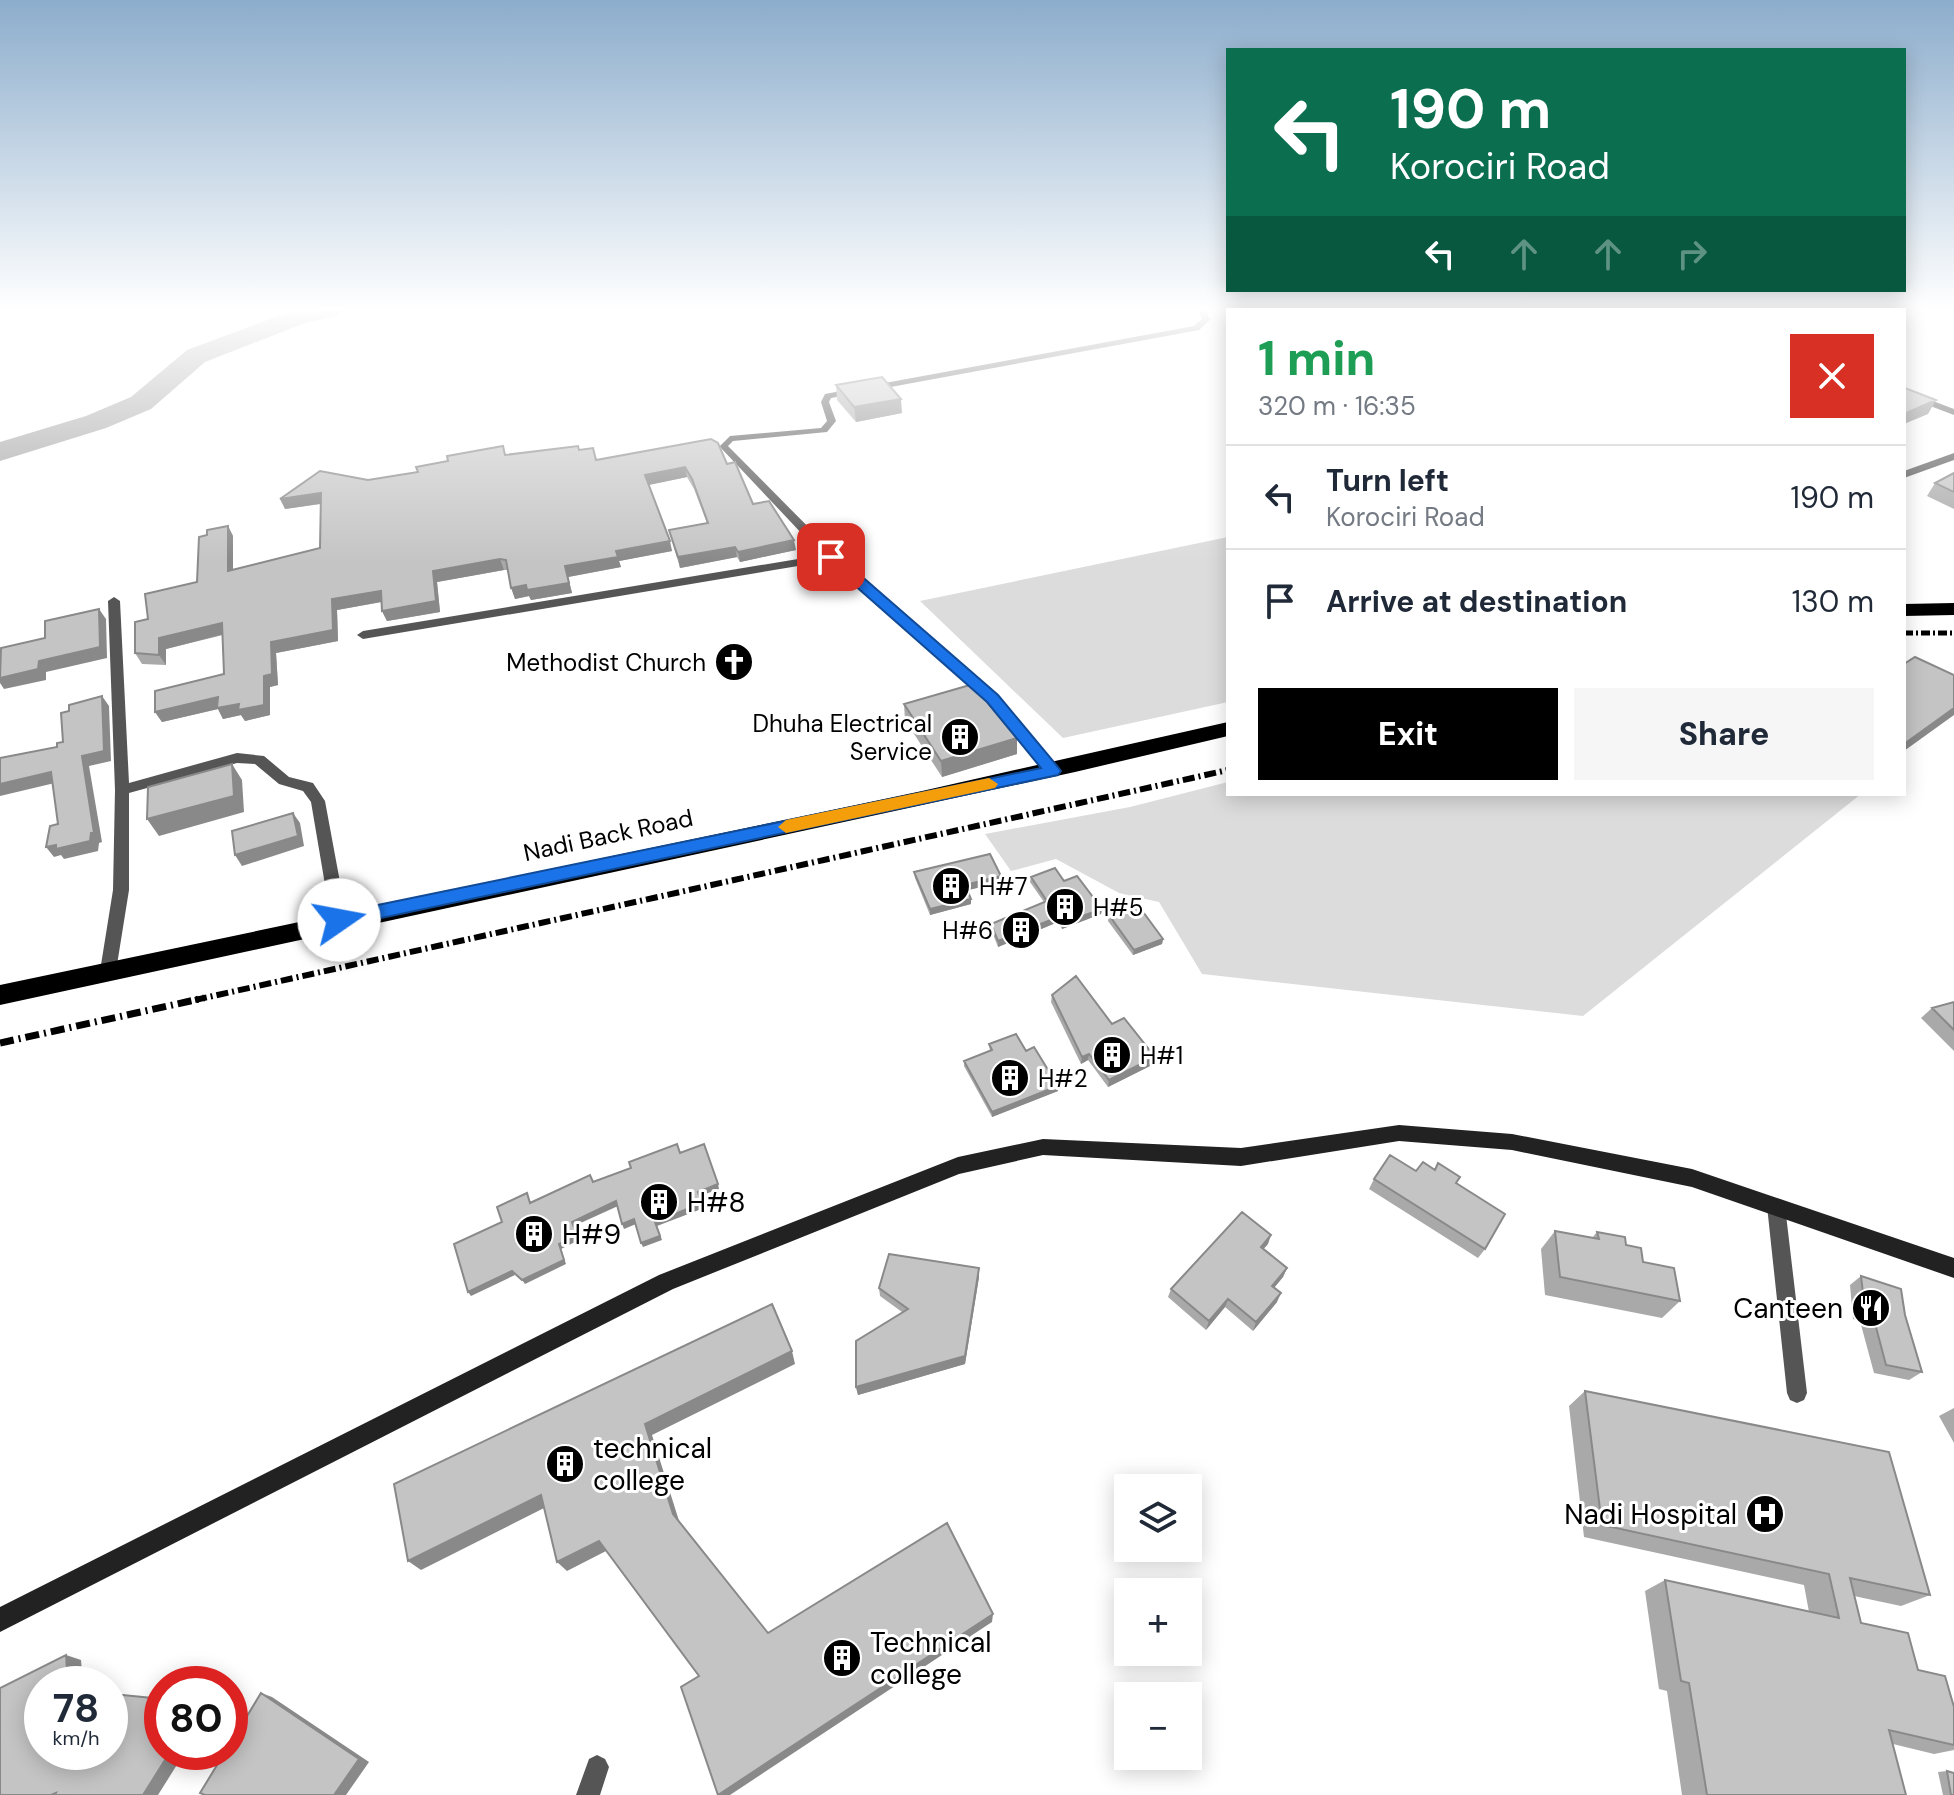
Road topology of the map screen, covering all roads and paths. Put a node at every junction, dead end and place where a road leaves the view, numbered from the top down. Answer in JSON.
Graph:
{"nodes":[{"id":1,"x":835,"y":395,"type":"edge"},
{"id":2,"x":1909,"y":395,"type":"edge"},
{"id":3,"x":1954,"y":412,"type":"edge"},
{"id":4,"x":725,"y":446,"type":"joint"},
{"id":5,"x":1954,"y":456,"type":"edge"},
{"id":6,"x":1906,"y":474,"type":"edge"},
{"id":7,"x":831,"y":557,"type":"junction"},
{"id":8,"x":114,"y":601,"type":"dead end"},
{"id":9,"x":1954,"y":609,"type":"edge"},
{"id":10,"x":1906,"y":610,"type":"edge"},
{"id":11,"x":363,"y":635,"type":"dead end"},
{"id":12,"x":1226,"y":729,"type":"edge"},
{"id":13,"x":1052,"y":771,"type":"junction"},
{"id":14,"x":122,"y":790,"type":"junction"},
{"id":15,"x":339,"y":920,"type":"junction"},
{"id":16,"x":108,"y":971,"type":"junction"},
{"id":17,"x":0,"y":995,"type":"edge"},
{"id":18,"x":1776,"y":1206,"type":"junction"},
{"id":19,"x":1954,"y":1268,"type":"edge"},
{"id":20,"x":1797,"y":1393,"type":"dead end"},
{"id":21,"x":0,"y":1620,"type":"edge"},
{"id":22,"x":597,"y":1767,"type":"dead end"},
{"id":23,"x":588,"y":1795,"type":"edge"}],
"edges":[{"from":1,"to":4,"type":"lane"},
{"from":2,"to":3,"type":"street"},
{"from":4,"to":7,"type":"street"},
{"from":5,"to":6,"type":"street"},
{"from":7,"to":11,"type":"street"},
{"from":7,"to":13,"type":"street"},
{"from":8,"to":14,"type":"street"},
{"from":9,"to":10,"type":"highway"},
{"from":12,"to":13,"type":"highway","name":"Nadi Back Road"},
{"from":13,"to":15,"type":"highway","name":"Nadi Back Road"},
{"from":14,"to":15,"type":"street"},
{"from":14,"to":16,"type":"street"},
{"from":15,"to":16,"type":"highway","name":"Nadi Back Road"},
{"from":16,"to":17,"type":"highway","name":"Nadi Back Road"},
{"from":18,"to":19,"type":"main road"},
{"from":18,"to":20,"type":"lane"},
{"from":18,"to":21,"type":"main road"},
{"from":22,"to":23,"type":"lane"}]}
